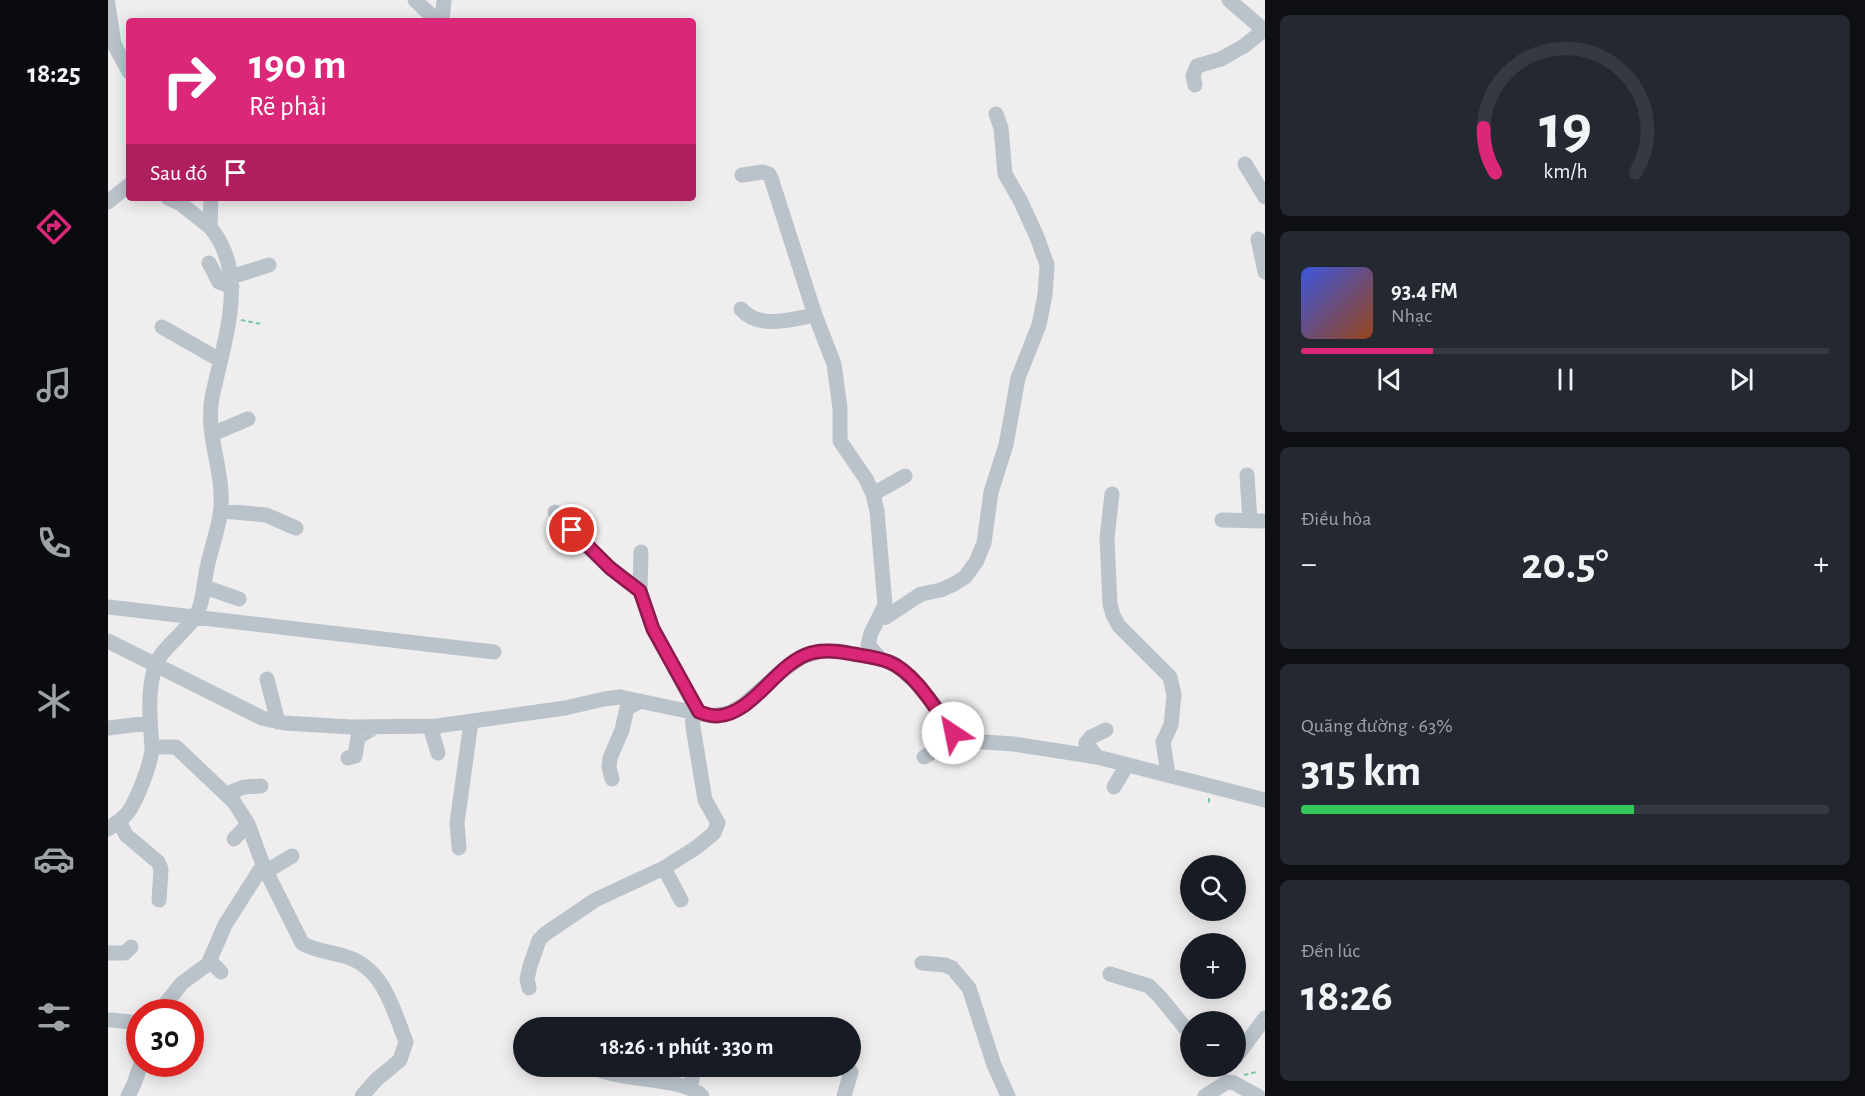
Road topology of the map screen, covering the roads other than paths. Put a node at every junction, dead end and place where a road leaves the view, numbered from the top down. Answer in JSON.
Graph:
{"nodes":[{"id":1,"x":415,"y":0,"type":"edge"},
{"id":2,"x":444,"y":0,"type":"edge"},
{"id":3,"x":1228,"y":0,"type":"edge"},
{"id":4,"x":108,"y":4,"type":"edge"},
{"id":5,"x":434,"y":18,"type":"edge"},
{"id":6,"x":442,"y":18,"type":"edge"},
{"id":7,"x":1264,"y":30,"type":"edge"},
{"id":8,"x":126,"y":66,"type":"edge"},
{"id":9,"x":1195,"y":85,"type":"dead end"},
{"id":10,"x":996,"y":114,"type":"dead end"},
{"id":11,"x":1245,"y":164,"type":"dead end"},
{"id":12,"x":742,"y":175,"type":"dead end"},
{"id":13,"x":126,"y":187,"type":"edge"},
{"id":14,"x":1265,"y":197,"type":"edge"},
{"id":15,"x":174,"y":201,"type":"edge"},
{"id":16,"x":211,"y":201,"type":"edge"},
{"id":17,"x":108,"y":202,"type":"edge"},
{"id":18,"x":210,"y":227,"type":"junction"},
{"id":19,"x":1258,"y":239,"type":"dead end"},
{"id":20,"x":209,"y":263,"type":"dead end"},
{"id":21,"x":269,"y":265,"type":"dead end"},
{"id":22,"x":1265,"y":272,"type":"edge"},
{"id":23,"x":231,"y":282,"type":"junction"},
{"id":24,"x":741,"y":309,"type":"dead end"},
{"id":25,"x":815,"y":315,"type":"junction"},
{"id":26,"x":162,"y":327,"type":"dead end"},
{"id":27,"x":220,"y":360,"type":"junction"},
{"id":28,"x":248,"y":419,"type":"dead end"},
{"id":29,"x":212,"y":434,"type":"junction"},
{"id":30,"x":1247,"y":475,"type":"dead end"},
{"id":31,"x":905,"y":476,"type":"dead end"},
{"id":32,"x":873,"y":494,"type":"junction"},
{"id":33,"x":1112,"y":494,"type":"dead end"},
{"id":34,"x":222,"y":511,"type":"junction"},
{"id":35,"x":555,"y":512,"type":"dead end"},
{"id":36,"x":1222,"y":520,"type":"dead end"},
{"id":37,"x":1257,"y":521,"type":"edge"},
{"id":38,"x":296,"y":528,"type":"dead end"},
{"id":39,"x":641,"y":552,"type":"dead end"},
{"id":40,"x":205,"y":587,"type":"junction"},
{"id":41,"x":640,"y":591,"type":"junction"},
{"id":42,"x":239,"y":599,"type":"dead end"},
{"id":43,"x":108,"y":607,"type":"edge"},
{"id":44,"x":196,"y":616,"type":"junction"},
{"id":45,"x":880,"y":618,"type":"junction"},
{"id":46,"x":108,"y":641,"type":"edge"},
{"id":47,"x":494,"y":652,"type":"dead end"},
{"id":48,"x":881,"y":659,"type":"junction"},
{"id":49,"x":155,"y":664,"type":"junction"},
{"id":50,"x":267,"y":679,"type":"dead end"},
{"id":51,"x":641,"y":701,"type":"junction"},
{"id":52,"x":701,"y":713,"type":"junction"},
{"id":53,"x":278,"y":722,"type":"junction"},
{"id":54,"x":471,"y":722,"type":"junction"},
{"id":55,"x":150,"y":723,"type":"junction"},
{"id":56,"x":437,"y":726,"type":"junction"},
{"id":57,"x":108,"y":728,"type":"edge"},
{"id":58,"x":374,"y":728,"type":"junction"},
{"id":59,"x":1106,"y":730,"type":"dead end"},
{"id":60,"x":959,"y":737,"type":"junction"},
{"id":61,"x":152,"y":747,"type":"junction"},
{"id":62,"x":438,"y":753,"type":"dead end"},
{"id":63,"x":924,"y":757,"type":"dead end"},
{"id":64,"x":1097,"y":757,"type":"junction"},
{"id":65,"x":348,"y":758,"type":"dead end"},
{"id":66,"x":1127,"y":765,"type":"junction"},
{"id":67,"x":1168,"y":774,"type":"junction"},
{"id":68,"x":612,"y":779,"type":"dead end"},
{"id":69,"x":261,"y":786,"type":"dead end"},
{"id":70,"x":1114,"y":787,"type":"dead end"},
{"id":71,"x":226,"y":794,"type":"junction"},
{"id":72,"x":1265,"y":800,"type":"edge"},
{"id":73,"x":113,"y":825,"type":"edge"},
{"id":74,"x":248,"y":825,"type":"junction"},
{"id":75,"x":234,"y":839,"type":"dead end"},
{"id":76,"x":459,"y":848,"type":"dead end"},
{"id":77,"x":292,"y":856,"type":"dead end"},
{"id":78,"x":265,"y":868,"type":"junction"},
{"id":79,"x":664,"y":868,"type":"junction"},
{"id":80,"x":159,"y":900,"type":"dead end"},
{"id":81,"x":681,"y":900,"type":"dead end"},
{"id":82,"x":132,"y":947,"type":"dead end"},
{"id":83,"x":108,"y":952,"type":"edge"},
{"id":84,"x":210,"y":960,"type":"junction"},
{"id":85,"x":922,"y":963,"type":"dead end"},
{"id":86,"x":221,"y":972,"type":"dead end"},
{"id":87,"x":1110,"y":974,"type":"dead end"},
{"id":88,"x":529,"y":988,"type":"dead end"},
{"id":89,"x":169,"y":999,"type":"edge"},
{"id":90,"x":1265,"y":1018,"type":"edge"},
{"id":91,"x":111,"y":1020,"type":"dead end"},
{"id":92,"x":126,"y":1022,"type":"edge"},
{"id":93,"x":1180,"y":1022,"type":"edge"},
{"id":94,"x":1246,"y":1044,"type":"edge"},
{"id":95,"x":137,"y":1077,"type":"edge"},
{"id":96,"x":627,"y":1077,"type":"edge"},
{"id":97,"x":695,"y":1077,"type":"edge"},
{"id":98,"x":850,"y":1077,"type":"edge"},
{"id":99,"x":1229,"y":1077,"type":"edge"},
{"id":100,"x":1227,"y":1082,"type":"junction"},
{"id":101,"x":696,"y":1092,"type":"edge"},
{"id":102,"x":128,"y":1096,"type":"edge"},
{"id":103,"x":362,"y":1096,"type":"edge"},
{"id":104,"x":844,"y":1096,"type":"edge"},
{"id":105,"x":1008,"y":1096,"type":"edge"},
{"id":106,"x":1205,"y":1096,"type":"edge"},
{"id":107,"x":1258,"y":1096,"type":"edge"}],
"edges":[{"from":1,"to":5,"type":"street"},
{"from":2,"to":6,"type":"street"},
{"from":3,"to":7,"type":"street"},
{"from":4,"to":8,"type":"street"},
{"from":7,"to":9,"type":"street"},
{"from":10,"to":45,"type":"street"},
{"from":11,"to":14,"type":"street"},
{"from":12,"to":25,"type":"street"},
{"from":13,"to":17,"type":"street"},
{"from":15,"to":18,"type":"street"},
{"from":16,"to":18,"type":"street"},
{"from":18,"to":23,"type":"street"},
{"from":19,"to":22,"type":"street"},
{"from":20,"to":23,"type":"street"},
{"from":21,"to":23,"type":"street"},
{"from":23,"to":27,"type":"street"},
{"from":24,"to":25,"type":"street"},
{"from":25,"to":32,"type":"street"},
{"from":26,"to":27,"type":"street"},
{"from":27,"to":29,"type":"street"},
{"from":28,"to":29,"type":"street"},
{"from":29,"to":34,"type":"street"},
{"from":30,"to":37,"type":"street"},
{"from":31,"to":32,"type":"street"},
{"from":32,"to":45,"type":"street"},
{"from":33,"to":67,"type":"street"},
{"from":34,"to":38,"type":"street"},
{"from":34,"to":40,"type":"street"},
{"from":35,"to":41,"type":"street"},
{"from":36,"to":37,"type":"street"},
{"from":39,"to":41,"type":"street"},
{"from":40,"to":42,"type":"street"},
{"from":40,"to":44,"type":"street"},
{"from":41,"to":52,"type":"street"},
{"from":43,"to":44,"type":"street"},
{"from":44,"to":47,"type":"street"},
{"from":44,"to":49,"type":"street"},
{"from":45,"to":48,"type":"street"},
{"from":46,"to":49,"type":"street"},
{"from":48,"to":52,"type":"street"},
{"from":48,"to":60,"type":"street"},
{"from":49,"to":53,"type":"street"},
{"from":49,"to":55,"type":"street"},
{"from":50,"to":53,"type":"street"},
{"from":51,"to":52,"type":"street"},
{"from":51,"to":54,"type":"street"},
{"from":51,"to":68,"type":"street"},
{"from":52,"to":79,"type":"street"},
{"from":53,"to":58,"type":"street"},
{"from":54,"to":56,"type":"street"},
{"from":54,"to":76,"type":"street"},
{"from":55,"to":57,"type":"street"},
{"from":55,"to":61,"type":"street"},
{"from":56,"to":58,"type":"street"},
{"from":56,"to":62,"type":"street"},
{"from":58,"to":65,"type":"street"},
{"from":59,"to":64,"type":"street"},
{"from":60,"to":63,"type":"street"},
{"from":60,"to":64,"type":"street"},
{"from":61,"to":71,"type":"street"},
{"from":61,"to":73,"type":"street"},
{"from":64,"to":66,"type":"street"},
{"from":66,"to":67,"type":"street"},
{"from":66,"to":70,"type":"street"},
{"from":67,"to":72,"type":"street"},
{"from":69,"to":71,"type":"street"},
{"from":71,"to":74,"type":"street"},
{"from":73,"to":80,"type":"street"},
{"from":74,"to":75,"type":"street"},
{"from":74,"to":78,"type":"street"},
{"from":77,"to":78,"type":"street"},
{"from":78,"to":84,"type":"street"},
{"from":78,"to":103,"type":"street"},
{"from":79,"to":81,"type":"street"},
{"from":79,"to":88,"type":"street"},
{"from":82,"to":83,"type":"street"},
{"from":84,"to":86,"type":"street"},
{"from":84,"to":89,"type":"street"},
{"from":85,"to":105,"type":"street"},
{"from":87,"to":93,"type":"street"},
{"from":90,"to":94,"type":"street"},
{"from":91,"to":92,"type":"street"},
{"from":95,"to":102,"type":"street"},
{"from":96,"to":101,"type":"street"},
{"from":97,"to":101,"type":"street"},
{"from":98,"to":104,"type":"street"},
{"from":99,"to":100,"type":"street"},
{"from":100,"to":106,"type":"street"},
{"from":100,"to":107,"type":"street"}]}
